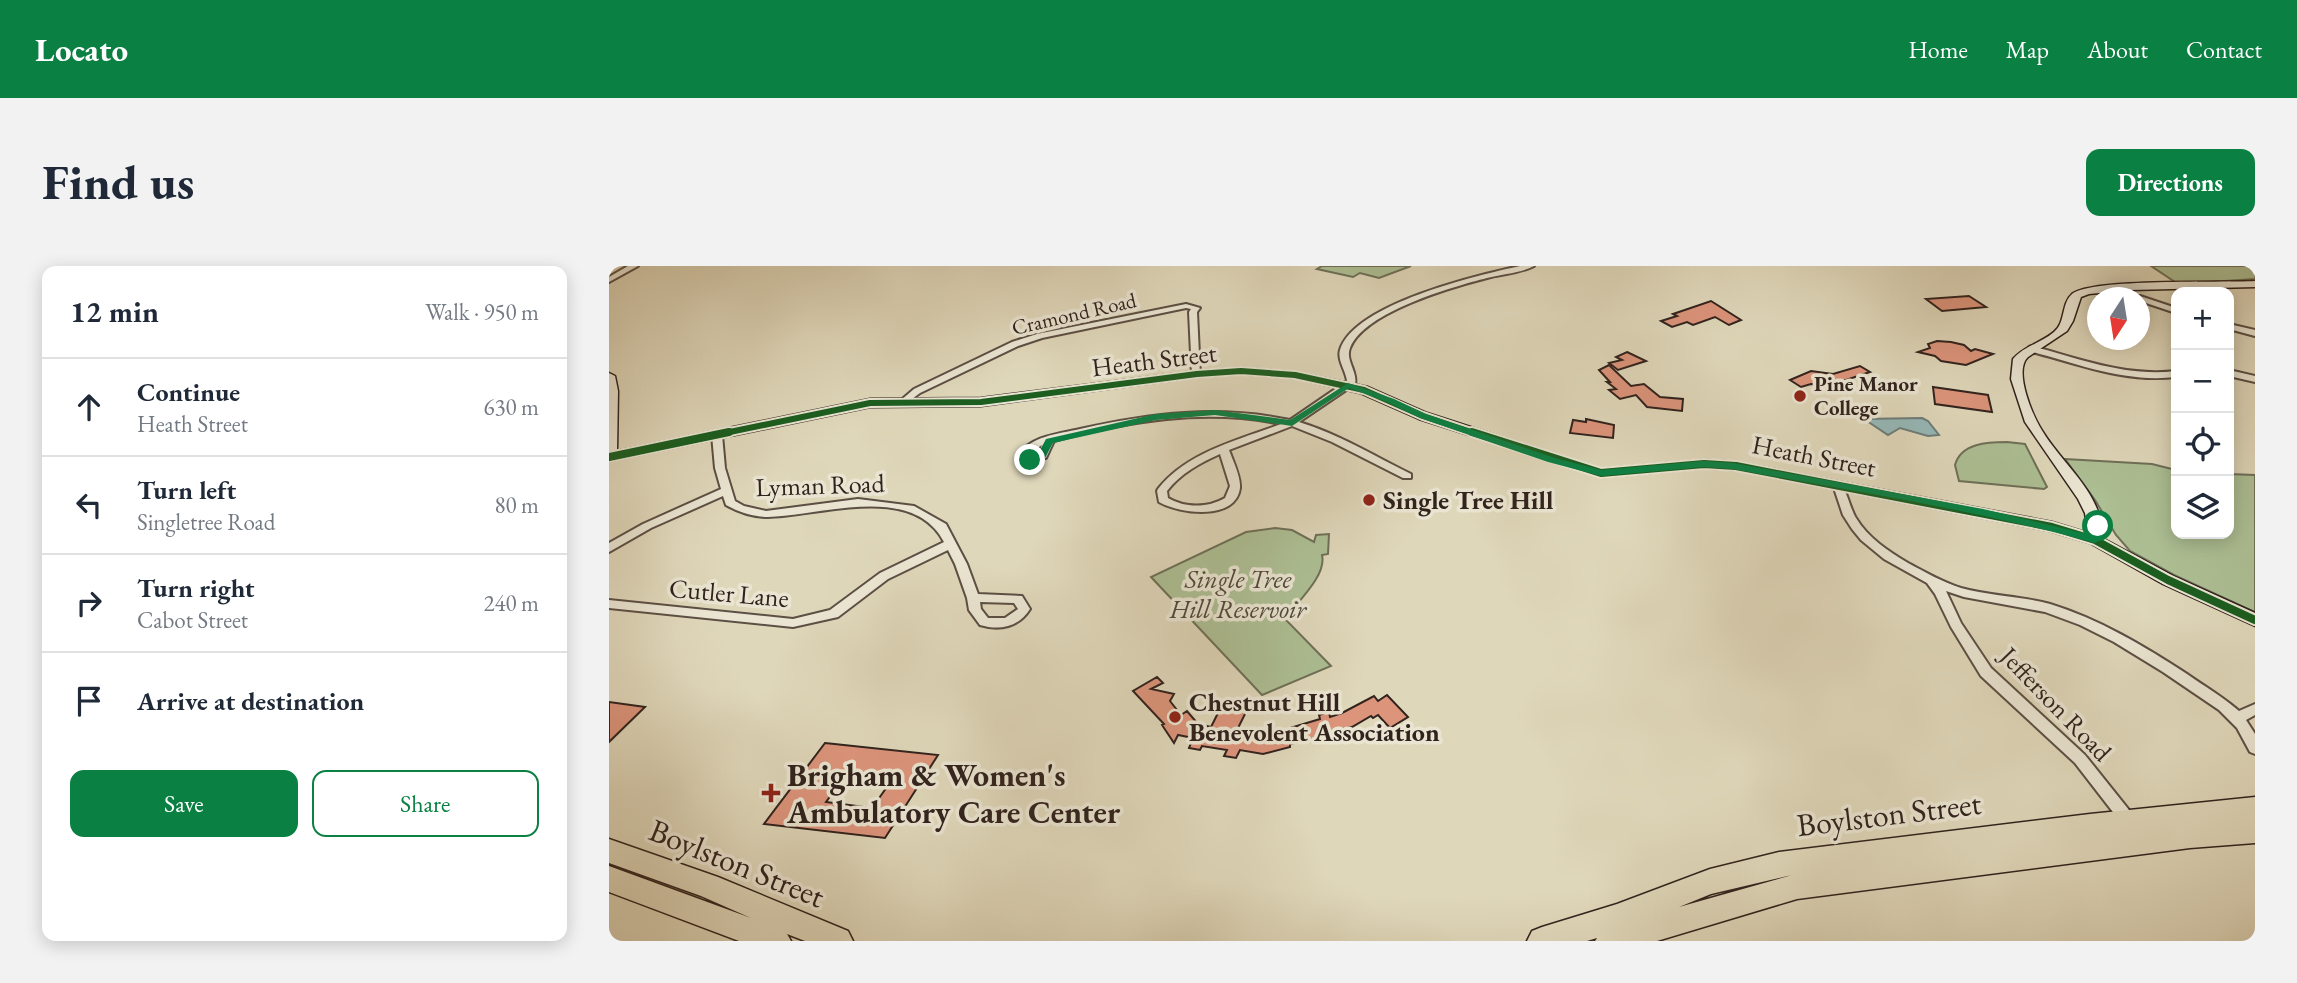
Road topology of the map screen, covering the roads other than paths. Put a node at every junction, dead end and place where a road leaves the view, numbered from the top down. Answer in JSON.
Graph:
{"nodes":[{"id":1,"x":634,"y":266,"type":"edge"},
{"id":2,"x":1530,"y":266,"type":"edge"},
{"id":3,"x":609,"y":280,"type":"edge"},
{"id":4,"x":2255,"y":284,"type":"edge"},
{"id":5,"x":2150,"y":287,"type":"edge"},
{"id":6,"x":2087,"y":291,"type":"edge"},
{"id":7,"x":2150,"y":302,"type":"edge"},
{"id":8,"x":2171,"y":309,"type":"edge"},
{"id":9,"x":2234,"y":328,"type":"edge"},
{"id":10,"x":2255,"y":333,"type":"edge"},
{"id":11,"x":2032,"y":349,"type":"junction"},
{"id":12,"x":1197,"y":374,"type":"junction"},
{"id":13,"x":2171,"y":374,"type":"edge"},
{"id":14,"x":2234,"y":374,"type":"edge"},
{"id":15,"x":609,"y":376,"type":"edge"},
{"id":16,"x":2255,"y":379,"type":"edge"},
{"id":17,"x":1348,"y":385,"type":"junction"},
{"id":18,"x":905,"y":401,"type":"junction"},
{"id":19,"x":1292,"y":423,"type":"junction"},
{"id":20,"x":717,"y":435,"type":"junction"},
{"id":21,"x":1049,"y":441,"type":"dead end"},
{"id":22,"x":1224,"y":449,"type":"junction"},
{"id":23,"x":610,"y":456,"type":"edge"},
{"id":24,"x":1407,"y":476,"type":"dead end"},
{"id":25,"x":1838,"y":485,"type":"junction"},
{"id":26,"x":726,"y":491,"type":"junction"},
{"id":27,"x":2095,"y":540,"type":"junction"},
{"id":28,"x":950,"y":544,"type":"junction"},
{"id":29,"x":609,"y":548,"type":"edge"},
{"id":30,"x":1933,"y":583,"type":"junction"},
{"id":31,"x":973,"y":598,"type":"dead end"},
{"id":32,"x":609,"y":604,"type":"edge"},
{"id":33,"x":2255,"y":620,"type":"edge"},
{"id":34,"x":2255,"y":709,"type":"edge"},
{"id":35,"x":2237,"y":718,"type":"junction"},
{"id":36,"x":2255,"y":748,"type":"edge"},
{"id":37,"x":2255,"y":808,"type":"edge"},
{"id":38,"x":2128,"y":820,"type":"junction"},
{"id":39,"x":2255,"y":831,"type":"edge"},
{"id":40,"x":609,"y":851,"type":"edge"},
{"id":41,"x":609,"y":879,"type":"edge"},
{"id":42,"x":776,"y":941,"type":"edge"},
{"id":43,"x":838,"y":941,"type":"edge"},
{"id":44,"x":1542,"y":941,"type":"edge"},
{"id":45,"x":1610,"y":941,"type":"edge"}],
"edges":[{"from":1,"to":3,"type":"street"},
{"from":2,"to":17,"type":"street"},
{"from":4,"to":5,"type":"street"},
{"from":6,"to":11,"type":"street"},
{"from":7,"to":8,"type":"street"},
{"from":9,"to":10,"type":"street"},
{"from":11,"to":13,"type":"street"},
{"from":11,"to":27,"type":"street"},
{"from":12,"to":17,"type":"street","name":"Heath Street"},
{"from":12,"to":18,"type":"street","name":"Heath Street"},
{"from":12,"to":18,"type":"street","name":"Cramond Road"},
{"from":14,"to":16,"type":"street"},
{"from":15,"to":23,"type":"street"},
{"from":17,"to":19,"type":"street"},
{"from":17,"to":25,"type":"street","name":"Heath Street"},
{"from":18,"to":20,"type":"street","name":"Heath Street"},
{"from":19,"to":21,"type":"street"},
{"from":19,"to":22,"type":"street"},
{"from":19,"to":24,"type":"street"},
{"from":20,"to":23,"type":"street","name":"Heath Street"},
{"from":20,"to":26,"type":"street","name":"Lyman Road"},
{"from":22,"to":22,"type":"street"},
{"from":25,"to":27,"type":"street","name":"Heath Street"},
{"from":25,"to":30,"type":"street"},
{"from":26,"to":28,"type":"street","name":"Lyman Road"},
{"from":26,"to":29,"type":"street"},
{"from":27,"to":33,"type":"street","name":"Heath Street"},
{"from":28,"to":31,"type":"street","name":"Lyman Road"},
{"from":28,"to":32,"type":"street","name":"Cutler Lane"},
{"from":30,"to":35,"type":"street"},
{"from":30,"to":38,"type":"street","name":"Jefferson Road"},
{"from":34,"to":35,"type":"street"},
{"from":35,"to":36,"type":"street"},
{"from":37,"to":38,"type":"highway","name":"Boylston Street"},
{"from":38,"to":44,"type":"highway","name":"Boylston Street"},
{"from":39,"to":45,"type":"highway","name":"Boylston Street"},
{"from":40,"to":43,"type":"highway","name":"Boylston Street"},
{"from":41,"to":42,"type":"highway","name":"Boylston Street"}]}
